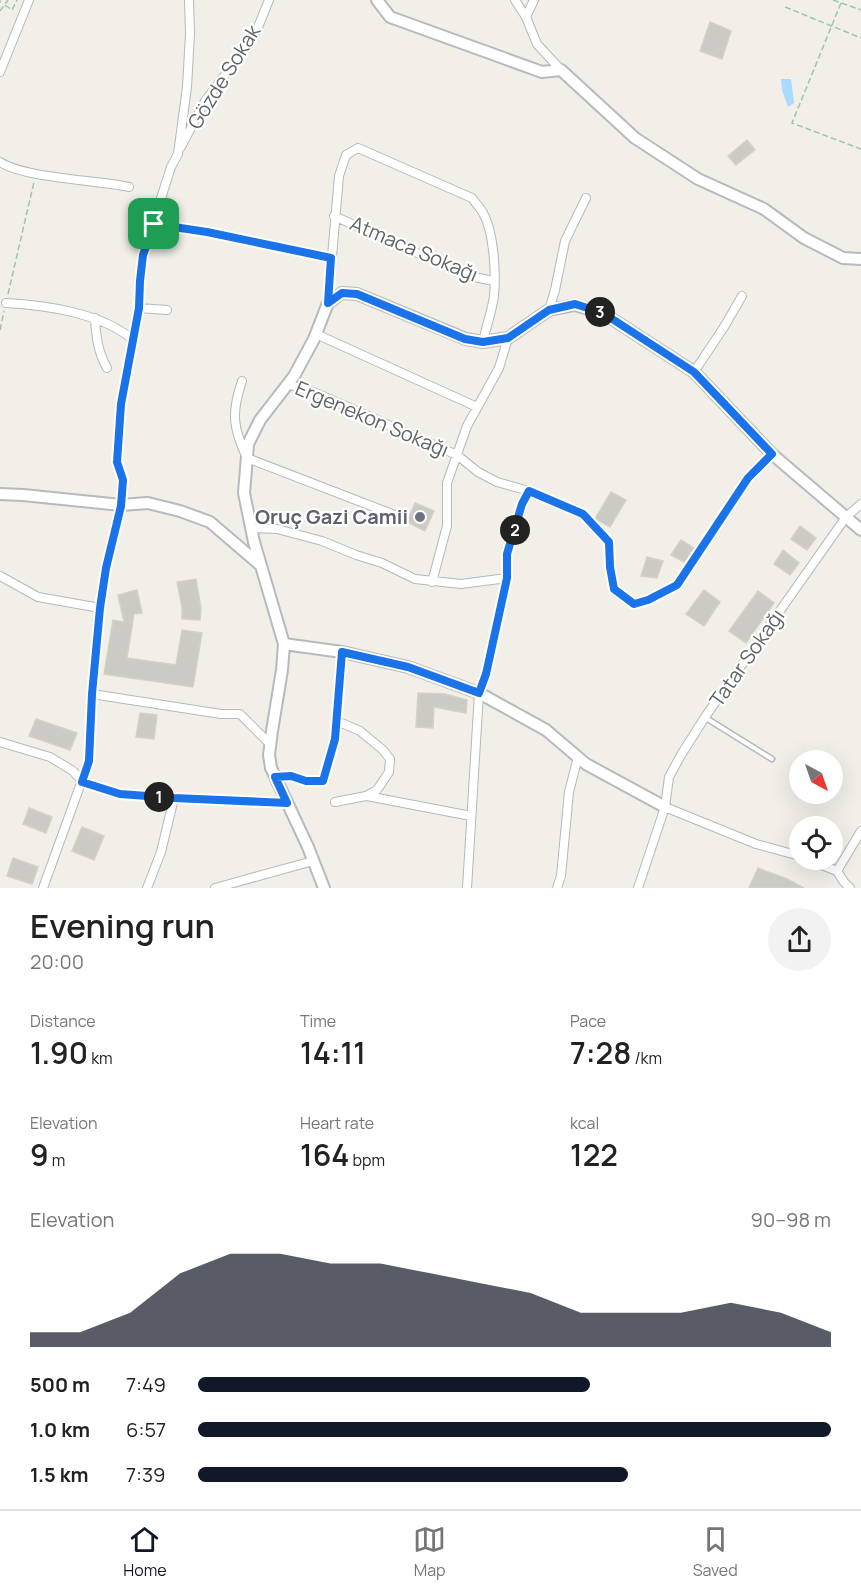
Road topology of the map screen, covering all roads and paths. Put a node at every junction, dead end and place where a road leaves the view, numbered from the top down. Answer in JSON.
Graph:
{"nodes":[{"id":1,"x":8,"y":0,"type":"edge"},
{"id":2,"x":17,"y":0,"type":"edge"},
{"id":3,"x":29,"y":0,"type":"edge"},
{"id":4,"x":189,"y":0,"type":"edge"},
{"id":5,"x":269,"y":0,"type":"edge"},
{"id":6,"x":377,"y":0,"type":"edge"},
{"id":7,"x":515,"y":0,"type":"edge"},
{"id":8,"x":534,"y":0,"type":"edge"},
{"id":9,"x":833,"y":0,"type":"edge"},
{"id":10,"x":841,"y":3,"type":"junction"},
{"id":11,"x":5,"y":5,"type":"junction"},
{"id":12,"x":785,"y":7,"type":"dead end"},
{"id":13,"x":861,"y":10,"type":"edge"},
{"id":14,"x":0,"y":11,"type":"edge"},
{"id":15,"x":526,"y":17,"type":"junction"},
{"id":16,"x":832,"y":27,"type":"junction"},
{"id":17,"x":861,"y":38,"type":"edge"},
{"id":18,"x":561,"y":70,"type":"junction"},
{"id":19,"x":0,"y":72,"type":"edge"},
{"id":20,"x":861,"y":149,"type":"edge"},
{"id":21,"x":178,"y":154,"type":"junction"},
{"id":22,"x":0,"y":162,"type":"edge"},
{"id":23,"x":35,"y":173,"type":"junction"},
{"id":24,"x":129,"y":187,"type":"dead end"},
{"id":25,"x":586,"y":198,"type":"dead end"},
{"id":26,"x":334,"y":216,"type":"junction"},
{"id":27,"x":154,"y":224,"type":"junction"},
{"id":28,"x":331,"y":258,"type":"junction"},
{"id":29,"x":861,"y":258,"type":"edge"},
{"id":30,"x":494,"y":281,"type":"junction"},
{"id":31,"x":742,"y":296,"type":"dead end"},
{"id":32,"x":6,"y":303,"type":"junction"},
{"id":33,"x":328,"y":303,"type":"junction"},
{"id":34,"x":139,"y":308,"type":"junction"},
{"id":35,"x":166,"y":310,"type":"dead end"},
{"id":36,"x":549,"y":310,"type":"junction"},
{"id":37,"x":95,"y":318,"type":"junction"},
{"id":38,"x":0,"y":330,"type":"edge"},
{"id":39,"x":316,"y":334,"type":"junction"},
{"id":40,"x":508,"y":338,"type":"junction"},
{"id":41,"x":132,"y":339,"type":"junction"},
{"id":42,"x":483,"y":342,"type":"junction"},
{"id":43,"x":107,"y":368,"type":"dead end"},
{"id":44,"x":694,"y":372,"type":"junction"},
{"id":45,"x":242,"y":381,"type":"dead end"},
{"id":46,"x":286,"y":384,"type":"junction"},
{"id":47,"x":477,"y":406,"type":"junction"},
{"id":48,"x":772,"y":454,"type":"junction"},
{"id":49,"x":457,"y":455,"type":"junction"},
{"id":50,"x":247,"y":458,"type":"junction"},
{"id":51,"x":529,"y":491,"type":"junction"},
{"id":52,"x":0,"y":494,"type":"edge"},
{"id":53,"x":861,"y":504,"type":"edge"},
{"id":54,"x":121,"y":506,"type":"junction"},
{"id":55,"x":400,"y":517,"type":"dead end"},
{"id":56,"x":846,"y":517,"type":"junction"},
{"id":57,"x":251,"y":528,"type":"junction"},
{"id":58,"x":861,"y":530,"type":"edge"},
{"id":59,"x":261,"y":566,"type":"junction"},
{"id":60,"x":0,"y":576,"type":"edge"},
{"id":61,"x":507,"y":578,"type":"junction"},
{"id":62,"x":432,"y":582,"type":"junction"},
{"id":63,"x":100,"y":608,"type":"junction"},
{"id":64,"x":284,"y":644,"type":"junction"},
{"id":65,"x":342,"y":652,"type":"junction"},
{"id":66,"x":479,"y":693,"type":"junction"},
{"id":67,"x":92,"y":694,"type":"junction"},
{"id":68,"x":705,"y":717,"type":"junction"},
{"id":69,"x":337,"y":721,"type":"junction"},
{"id":70,"x":0,"y":742,"type":"edge"},
{"id":71,"x":270,"y":744,"type":"junction"},
{"id":72,"x":578,"y":757,"type":"junction"},
{"id":73,"x":771,"y":759,"type":"dead end"},
{"id":74,"x":275,"y":777,"type":"junction"},
{"id":75,"x":82,"y":782,"type":"junction"},
{"id":76,"x":366,"y":796,"type":"junction"},
{"id":77,"x":174,"y":798,"type":"junction"},
{"id":78,"x":335,"y":802,"type":"dead end"},
{"id":79,"x":287,"y":803,"type":"junction"},
{"id":80,"x":665,"y":807,"type":"junction"},
{"id":81,"x":471,"y":816,"type":"junction"},
{"id":82,"x":861,"y":831,"type":"edge"},
{"id":83,"x":789,"y":853,"type":"edge"},
{"id":84,"x":843,"y":860,"type":"edge"},
{"id":85,"x":313,"y":861,"type":"junction"},
{"id":86,"x":837,"y":870,"type":"edge"},
{"id":87,"x":43,"y":888,"type":"edge"},
{"id":88,"x":147,"y":888,"type":"edge"},
{"id":89,"x":215,"y":888,"type":"edge"},
{"id":90,"x":324,"y":888,"type":"edge"},
{"id":91,"x":467,"y":888,"type":"edge"},
{"id":92,"x":557,"y":888,"type":"edge"},
{"id":93,"x":638,"y":888,"type":"edge"},
{"id":94,"x":850,"y":888,"type":"edge"}],
"edges":[{"from":1,"to":11,"type":"path"},
{"from":2,"to":11,"type":"path"},
{"from":3,"to":19,"type":"street"},
{"from":4,"to":21,"type":"street"},
{"from":5,"to":21,"type":"street","name":"Gözde Sokak"},
{"from":6,"to":18,"type":"street"},
{"from":7,"to":15,"type":"street"},
{"from":8,"to":15,"type":"street"},
{"from":9,"to":10,"type":"path"},
{"from":10,"to":13,"type":"path"},
{"from":10,"to":16,"type":"path"},
{"from":11,"to":14,"type":"path"},
{"from":12,"to":16,"type":"path"},
{"from":15,"to":18,"type":"street"},
{"from":16,"to":17,"type":"path"},
{"from":16,"to":20,"type":"path"},
{"from":18,"to":29,"type":"street"},
{"from":21,"to":27,"type":"street"},
{"from":22,"to":23,"type":"street"},
{"from":23,"to":24,"type":"street"},
{"from":23,"to":32,"type":"path"},
{"from":25,"to":36,"type":"street"},
{"from":26,"to":28,"type":"street"},
{"from":26,"to":30,"type":"street","name":"Atmaca Sokağı"},
{"from":26,"to":30,"type":"street"},
{"from":27,"to":28,"type":"street"},
{"from":27,"to":34,"type":"street"},
{"from":28,"to":33,"type":"street"},
{"from":30,"to":42,"type":"street"},
{"from":31,"to":44,"type":"street"},
{"from":32,"to":37,"type":"street"},
{"from":32,"to":38,"type":"path"},
{"from":33,"to":39,"type":"street"},
{"from":33,"to":42,"type":"street"},
{"from":34,"to":35,"type":"street"},
{"from":34,"to":41,"type":"street"},
{"from":36,"to":40,"type":"street"},
{"from":36,"to":44,"type":"street"},
{"from":37,"to":41,"type":"street"},
{"from":37,"to":43,"type":"street"},
{"from":39,"to":46,"type":"street"},
{"from":39,"to":47,"type":"street"},
{"from":40,"to":42,"type":"street"},
{"from":40,"to":47,"type":"street"},
{"from":41,"to":54,"type":"street"},
{"from":44,"to":48,"type":"street"},
{"from":45,"to":50,"type":"street"},
{"from":46,"to":49,"type":"street","name":"Ergenekon Sokağı"},
{"from":46,"to":50,"type":"street"},
{"from":47,"to":49,"type":"street"},
{"from":48,"to":51,"type":"street","name":"Ergenekon Sokağı"},
{"from":48,"to":56,"type":"street"},
{"from":49,"to":51,"type":"street","name":"Ergenekon Sokağı"},
{"from":49,"to":62,"type":"street"},
{"from":50,"to":55,"type":"street"},
{"from":50,"to":57,"type":"street"},
{"from":51,"to":61,"type":"street"},
{"from":52,"to":54,"type":"street"},
{"from":53,"to":56,"type":"street","name":"Tatar Sokağı"},
{"from":54,"to":59,"type":"street"},
{"from":54,"to":63,"type":"street"},
{"from":56,"to":58,"type":"street"},
{"from":56,"to":68,"type":"street","name":"Tatar Sokağı"},
{"from":57,"to":59,"type":"street"},
{"from":57,"to":62,"type":"street"},
{"from":59,"to":64,"type":"street"},
{"from":60,"to":63,"type":"street"},
{"from":61,"to":62,"type":"street"},
{"from":61,"to":66,"type":"street"},
{"from":63,"to":67,"type":"street"},
{"from":64,"to":65,"type":"street"},
{"from":64,"to":71,"type":"street"},
{"from":65,"to":66,"type":"street"},
{"from":65,"to":69,"type":"street"},
{"from":66,"to":72,"type":"street"},
{"from":66,"to":81,"type":"street"},
{"from":67,"to":71,"type":"street"},
{"from":67,"to":75,"type":"street"},
{"from":68,"to":73,"type":"lane"},
{"from":68,"to":80,"type":"street","name":"Tatar Sokağı"},
{"from":69,"to":74,"type":"street"},
{"from":69,"to":76,"type":"street"},
{"from":70,"to":75,"type":"street"},
{"from":71,"to":74,"type":"street"},
{"from":72,"to":80,"type":"street"},
{"from":72,"to":92,"type":"street"},
{"from":74,"to":79,"type":"street"},
{"from":75,"to":77,"type":"street"},
{"from":75,"to":87,"type":"street"},
{"from":76,"to":78,"type":"street"},
{"from":76,"to":81,"type":"street"},
{"from":77,"to":79,"type":"street"},
{"from":77,"to":88,"type":"street"},
{"from":79,"to":85,"type":"street"},
{"from":80,"to":83,"type":"street"},
{"from":80,"to":93,"type":"street","name":"Tatar Sokağı"},
{"from":81,"to":91,"type":"street"},
{"from":82,"to":84,"type":"street"},
{"from":85,"to":89,"type":"street"},
{"from":85,"to":90,"type":"street"},
{"from":86,"to":94,"type":"street"}]}
